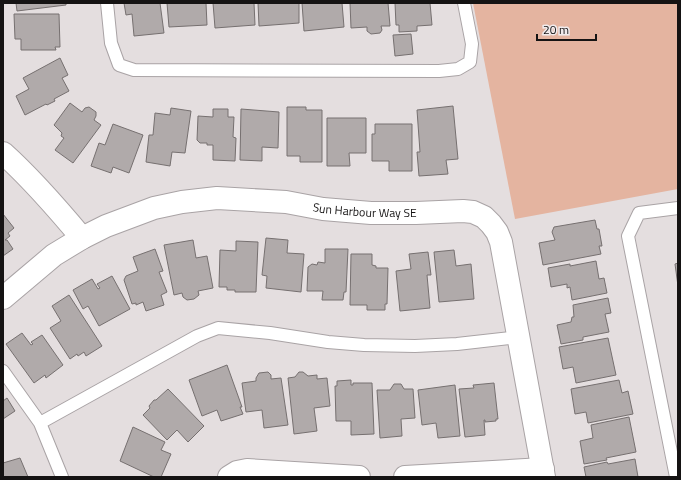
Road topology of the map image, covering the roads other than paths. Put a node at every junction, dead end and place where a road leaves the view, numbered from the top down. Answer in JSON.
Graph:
{"nodes":[{"id":1,"x":107,"y":3,"type":"edge"},
{"id":2,"x":464,"y":3,"type":"edge"},
{"id":3,"x":3,"y":153,"type":"edge"},
{"id":4,"x":678,"y":208,"type":"edge"},
{"id":5,"x":82,"y":238,"type":"junction"},
{"id":6,"x":3,"y":298,"type":"edge"},
{"id":7,"x":519,"y":337,"type":"junction"},
{"id":8,"x":3,"y":371,"type":"edge"},
{"id":9,"x":40,"y":423,"type":"junction"},
{"id":10,"x":543,"y":473,"type":"edge"},
{"id":11,"x":62,"y":477,"type":"edge"},
{"id":12,"x":228,"y":477,"type":"edge"},
{"id":13,"x":359,"y":477,"type":"edge"},
{"id":14,"x":405,"y":477,"type":"edge"},
{"id":15,"x":676,"y":477,"type":"edge"}],
"edges":[{"from":1,"to":2,"type":"lane"},
{"from":3,"to":5,"type":"street"},
{"from":4,"to":15,"type":"lane"},
{"from":5,"to":6,"type":"street","name":"Sun Harbour Way SE"},
{"from":5,"to":7,"type":"street","name":"Sun Harbour Way SE"},
{"from":7,"to":9,"type":"lane"},
{"from":7,"to":10,"type":"street","name":"Sun Harbour Way SE"},
{"from":8,"to":9,"type":"lane"},
{"from":9,"to":11,"type":"lane"},
{"from":10,"to":14,"type":"street"},
{"from":12,"to":13,"type":"street"}]}
